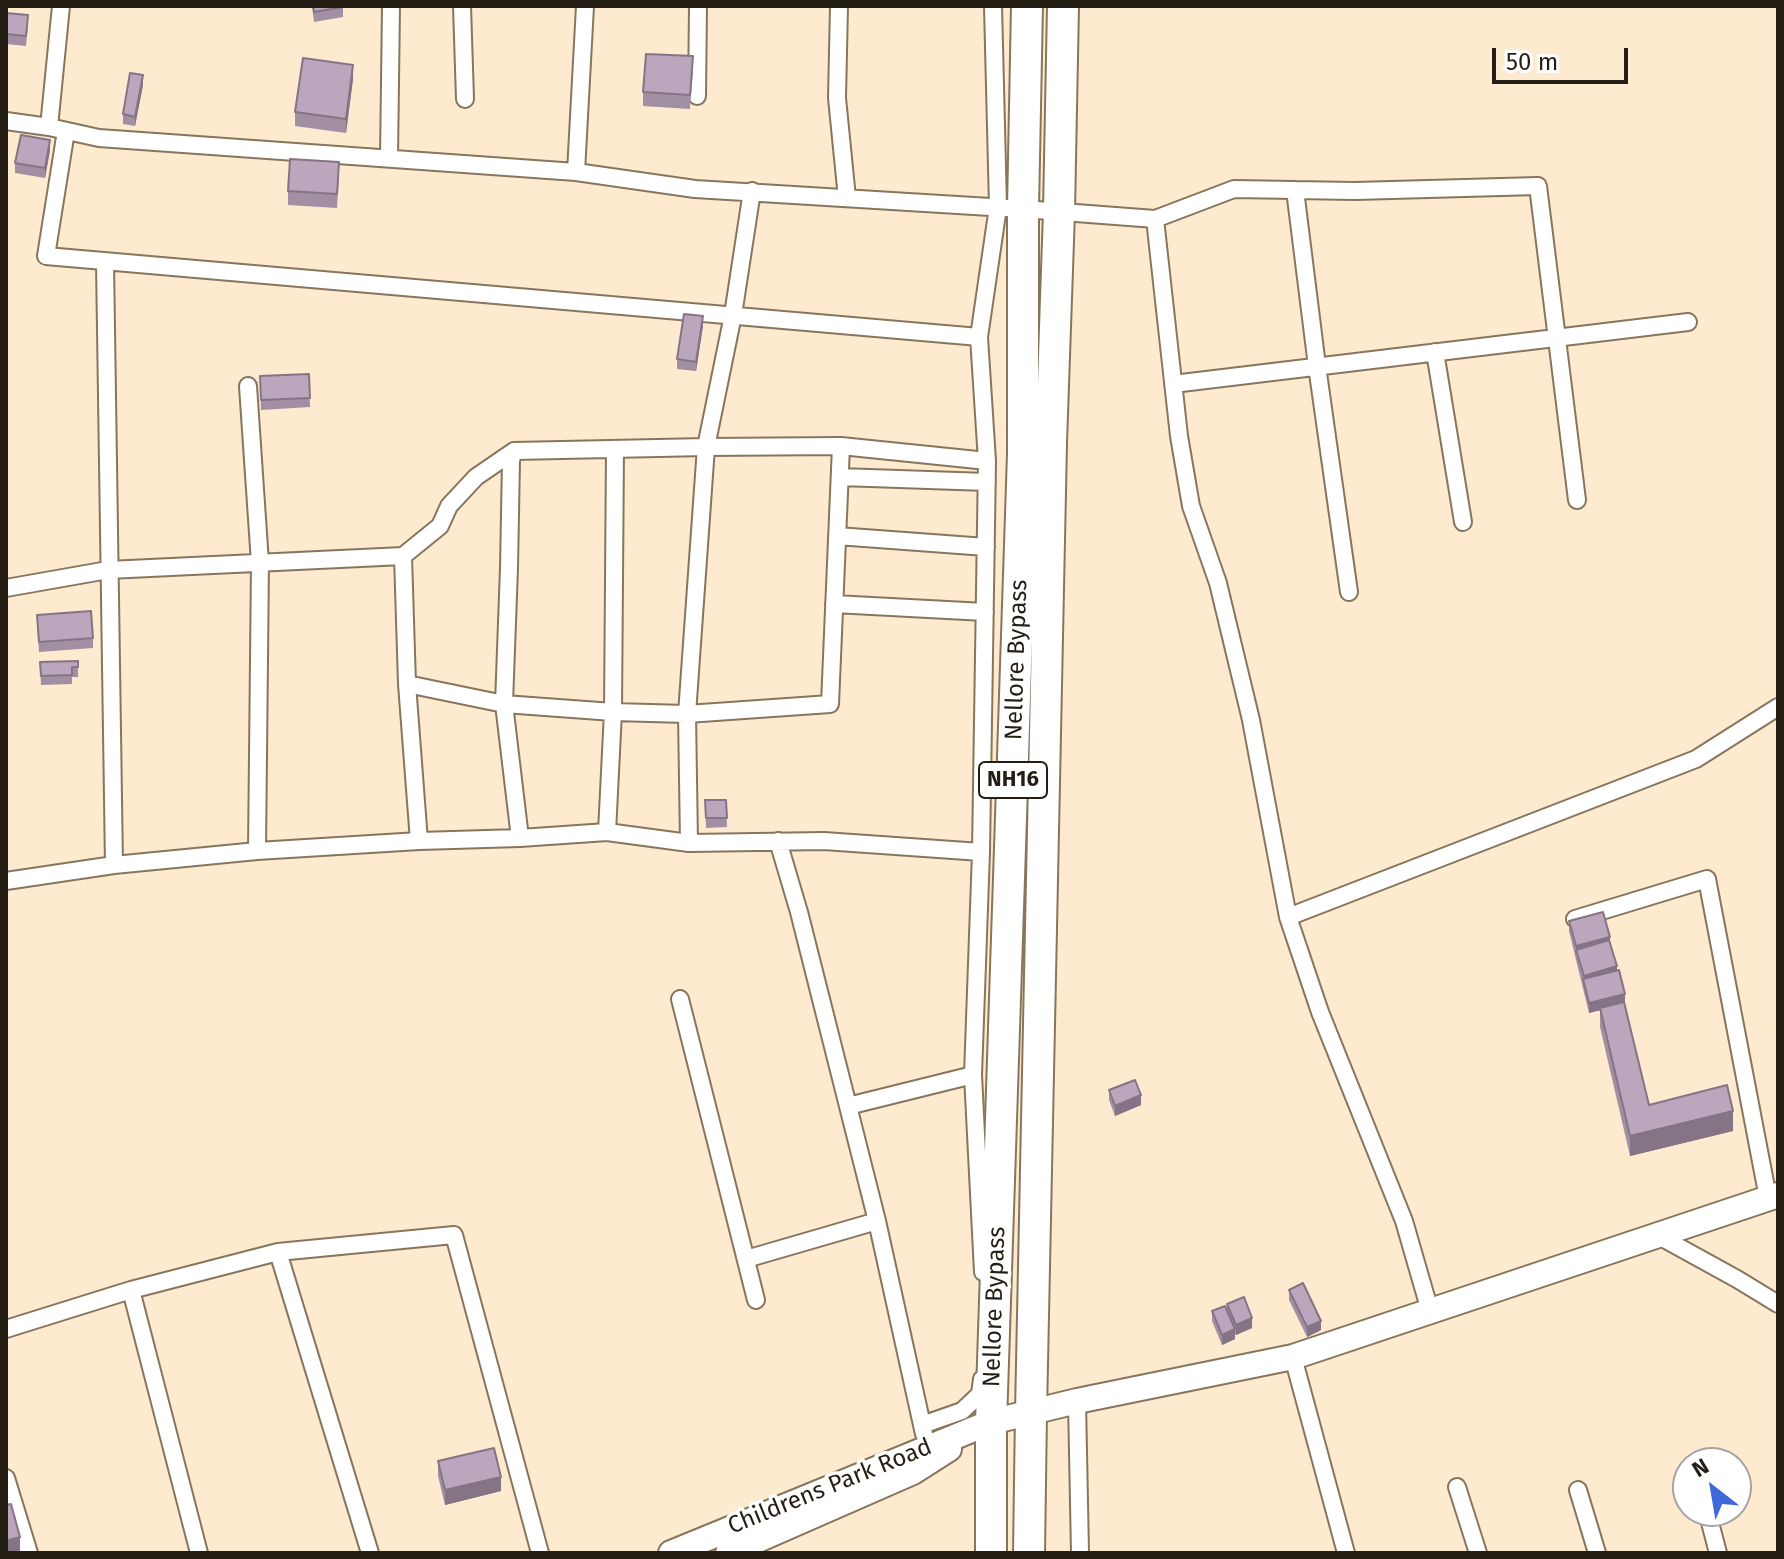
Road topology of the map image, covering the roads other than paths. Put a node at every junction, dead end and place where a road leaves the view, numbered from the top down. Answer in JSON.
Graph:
{"nodes":[{"id":1,"x":61,"y":6,"type":"edge"},
{"id":2,"x":391,"y":6,"type":"edge"},
{"id":3,"x":462,"y":6,"type":"edge"},
{"id":4,"x":585,"y":6,"type":"edge"},
{"id":5,"x":698,"y":6,"type":"edge"},
{"id":6,"x":839,"y":6,"type":"edge"},
{"id":7,"x":993,"y":6,"type":"edge"},
{"id":8,"x":1027,"y":6,"type":"edge"},
{"id":9,"x":1063,"y":6,"type":"edge"},
{"id":10,"x":697,"y":96,"type":"dead end"},
{"id":11,"x":465,"y":99,"type":"dead end"},
{"id":12,"x":6,"y":121,"type":"edge"},
{"id":13,"x":57,"y":129,"type":"junction"},
{"id":14,"x":389,"y":158,"type":"junction"},
{"id":15,"x":695,"y":171,"type":"dead end"},
{"id":16,"x":576,"y":172,"type":"junction"},
{"id":17,"x":695,"y":189,"type":"junction"},
{"id":18,"x":1295,"y":190,"type":"junction"},
{"id":19,"x":752,"y":191,"type":"junction"},
{"id":20,"x":847,"y":198,"type":"junction"},
{"id":21,"x":1010,"y":208,"type":"junction"},
{"id":22,"x":1059,"y":212,"type":"junction"},
{"id":23,"x":1155,"y":219,"type":"junction"},
{"id":24,"x":105,"y":262,"type":"junction"},
{"id":25,"x":733,"y":315,"type":"junction"},
{"id":26,"x":1688,"y":322,"type":"dead end"},
{"id":27,"x":979,"y":337,"type":"junction"},
{"id":28,"x":1557,"y":337,"type":"junction"},
{"id":29,"x":1435,"y":352,"type":"junction"},
{"id":30,"x":1317,"y":366,"type":"junction"},
{"id":31,"x":1173,"y":384,"type":"junction"},
{"id":32,"x":248,"y":386,"type":"dead end"},
{"id":33,"x":841,"y":446,"type":"junction"},
{"id":34,"x":706,"y":447,"type":"junction"},
{"id":35,"x":615,"y":449,"type":"junction"},
{"id":36,"x":514,"y":451,"type":"junction"},
{"id":37,"x":987,"y":461,"type":"junction"},
{"id":38,"x":840,"y":477,"type":"junction"},
{"id":39,"x":987,"y":482,"type":"junction"},
{"id":40,"x":1577,"y":500,"type":"dead end"},
{"id":41,"x":1463,"y":522,"type":"dead end"},
{"id":42,"x":837,"y":536,"type":"junction"},
{"id":43,"x":986,"y":547,"type":"junction"},
{"id":44,"x":403,"y":556,"type":"junction"},
{"id":45,"x":260,"y":563,"type":"junction"},
{"id":46,"x":108,"y":570,"type":"junction"},
{"id":47,"x":6,"y":588,"type":"edge"},
{"id":48,"x":1349,"y":592,"type":"dead end"},
{"id":49,"x":834,"y":604,"type":"junction"},
{"id":50,"x":985,"y":612,"type":"junction"},
{"id":51,"x":407,"y":684,"type":"junction"},
{"id":52,"x":504,"y":704,"type":"junction"},
{"id":53,"x":1778,"y":707,"type":"edge"},
{"id":54,"x":613,"y":712,"type":"junction"},
{"id":55,"x":687,"y":714,"type":"junction"},
{"id":56,"x":607,"y":832,"type":"junction"},
{"id":57,"x":520,"y":838,"type":"junction"},
{"id":58,"x":419,"y":841,"type":"junction"},
{"id":59,"x":778,"y":841,"type":"junction"},
{"id":60,"x":689,"y":843,"type":"junction"},
{"id":61,"x":257,"y":851,"type":"junction"},
{"id":62,"x":981,"y":852,"type":"junction"},
{"id":63,"x":114,"y":865,"type":"junction"},
{"id":64,"x":6,"y":881,"type":"edge"},
{"id":65,"x":1288,"y":917,"type":"junction"},
{"id":66,"x":1575,"y":919,"type":"edge"},
{"id":67,"x":680,"y":999,"type":"dead end"},
{"id":68,"x":973,"y":1075,"type":"junction"},
{"id":69,"x":848,"y":1106,"type":"junction"},
{"id":70,"x":1773,"y":1197,"type":"edge"},
{"id":71,"x":877,"y":1221,"type":"junction"},
{"id":72,"x":1657,"y":1235,"type":"junction"},
{"id":73,"x":278,"y":1252,"type":"junction"},
{"id":74,"x":746,"y":1259,"type":"junction"},
{"id":75,"x":131,"y":1290,"type":"junction"},
{"id":76,"x":756,"y":1300,"type":"dead end"},
{"id":77,"x":1778,"y":1304,"type":"edge"},
{"id":78,"x":1430,"y":1311,"type":"junction"},
{"id":79,"x":6,"y":1329,"type":"edge"},
{"id":80,"x":1293,"y":1357,"type":"junction"},
{"id":81,"x":1077,"y":1401,"type":"junction"},
{"id":82,"x":1031,"y":1412,"type":"junction"},
{"id":83,"x":991,"y":1422,"type":"junction"},
{"id":84,"x":925,"y":1445,"type":"junction"},
{"id":85,"x":6,"y":1478,"type":"edge"},
{"id":86,"x":1457,"y":1487,"type":"dead end"},
{"id":87,"x":1578,"y":1490,"type":"dead end"},
{"id":88,"x":1711,"y":1527,"type":"edge"},
{"id":89,"x":29,"y":1553,"type":"edge"},
{"id":90,"x":199,"y":1553,"type":"edge"},
{"id":91,"x":370,"y":1553,"type":"edge"},
{"id":92,"x":540,"y":1553,"type":"edge"},
{"id":93,"x":671,"y":1553,"type":"edge"},
{"id":94,"x":728,"y":1553,"type":"edge"},
{"id":95,"x":991,"y":1553,"type":"edge"},
{"id":96,"x":1029,"y":1553,"type":"edge"},
{"id":97,"x":1080,"y":1553,"type":"edge"},
{"id":98,"x":1346,"y":1553,"type":"edge"},
{"id":99,"x":1478,"y":1553,"type":"edge"},
{"id":100,"x":1597,"y":1553,"type":"edge"},
{"id":101,"x":1718,"y":1553,"type":"edge"}],
"edges":[{"from":1,"to":13,"type":"street"},
{"from":2,"to":14,"type":"street"},
{"from":3,"to":11,"type":"street"},
{"from":4,"to":16,"type":"street"},
{"from":5,"to":10,"type":"street"},
{"from":6,"to":20,"type":"street"},
{"from":7,"to":21,"type":"street"},
{"from":8,"to":21,"type":"highway","name":"Nellore Bypass","number":"NH16"},
{"from":9,"to":22,"type":"highway","name":"Nellore Bypass","number":"NH16"},
{"from":12,"to":13,"type":"street"},
{"from":13,"to":14,"type":"street"},
{"from":13,"to":24,"type":"street"},
{"from":14,"to":16,"type":"street"},
{"from":15,"to":17,"type":"street"},
{"from":16,"to":17,"type":"street"},
{"from":17,"to":19,"type":"street"},
{"from":18,"to":23,"type":"street"},
{"from":18,"to":28,"type":"street"},
{"from":18,"to":30,"type":"street"},
{"from":19,"to":20,"type":"street"},
{"from":19,"to":25,"type":"street"},
{"from":20,"to":21,"type":"street"},
{"from":21,"to":22,"type":"street"},
{"from":21,"to":27,"type":"street"},
{"from":21,"to":83,"type":"highway","name":"Nellore Bypass","number":"NH16"},
{"from":22,"to":23,"type":"street"},
{"from":22,"to":82,"type":"highway","name":"Nellore Bypass","number":"NH16"},
{"from":23,"to":31,"type":"street"},
{"from":24,"to":25,"type":"street"},
{"from":24,"to":46,"type":"street"},
{"from":25,"to":27,"type":"street"},
{"from":25,"to":34,"type":"street"},
{"from":26,"to":28,"type":"street"},
{"from":27,"to":37,"type":"street"},
{"from":28,"to":29,"type":"street"},
{"from":28,"to":40,"type":"street"},
{"from":29,"to":30,"type":"street"},
{"from":29,"to":41,"type":"street"},
{"from":30,"to":31,"type":"street"},
{"from":30,"to":48,"type":"street"},
{"from":31,"to":65,"type":"street"},
{"from":32,"to":45,"type":"street"},
{"from":33,"to":34,"type":"street"},
{"from":33,"to":37,"type":"street"},
{"from":33,"to":38,"type":"street"},
{"from":34,"to":35,"type":"street"},
{"from":34,"to":55,"type":"street"},
{"from":35,"to":36,"type":"street"},
{"from":35,"to":54,"type":"street"},
{"from":36,"to":44,"type":"street"},
{"from":36,"to":52,"type":"street"},
{"from":37,"to":39,"type":"street"},
{"from":38,"to":39,"type":"street"},
{"from":38,"to":42,"type":"street"},
{"from":39,"to":43,"type":"street"},
{"from":42,"to":43,"type":"street"},
{"from":42,"to":49,"type":"street"},
{"from":43,"to":50,"type":"street"},
{"from":44,"to":45,"type":"street"},
{"from":44,"to":51,"type":"street"},
{"from":45,"to":46,"type":"street"},
{"from":45,"to":61,"type":"street"},
{"from":46,"to":47,"type":"street"},
{"from":46,"to":63,"type":"street"},
{"from":49,"to":50,"type":"street"},
{"from":49,"to":55,"type":"street"},
{"from":50,"to":62,"type":"street"},
{"from":51,"to":52,"type":"street"},
{"from":51,"to":58,"type":"street"},
{"from":52,"to":54,"type":"street"},
{"from":52,"to":57,"type":"street"},
{"from":53,"to":65,"type":"street"},
{"from":54,"to":55,"type":"street"},
{"from":54,"to":56,"type":"street"},
{"from":55,"to":60,"type":"street"},
{"from":56,"to":57,"type":"street"},
{"from":56,"to":60,"type":"street"},
{"from":57,"to":58,"type":"street"},
{"from":58,"to":61,"type":"street"},
{"from":59,"to":60,"type":"street"},
{"from":59,"to":62,"type":"street"},
{"from":59,"to":69,"type":"street"},
{"from":61,"to":63,"type":"street"},
{"from":62,"to":68,"type":"street"},
{"from":63,"to":64,"type":"street"},
{"from":65,"to":78,"type":"street"},
{"from":66,"to":70,"type":"street"},
{"from":67,"to":74,"type":"street"},
{"from":68,"to":69,"type":"street"},
{"from":68,"to":84,"type":"street"},
{"from":69,"to":71,"type":"street"},
{"from":70,"to":72,"type":"street","name":"Childrens Park Road"},
{"from":71,"to":74,"type":"street"},
{"from":71,"to":84,"type":"street"},
{"from":72,"to":77,"type":"street"},
{"from":72,"to":78,"type":"street","name":"Childrens Park Road"},
{"from":73,"to":75,"type":"street"},
{"from":73,"to":91,"type":"street"},
{"from":73,"to":92,"type":"street"},
{"from":74,"to":76,"type":"street"},
{"from":75,"to":79,"type":"street"},
{"from":75,"to":90,"type":"street"},
{"from":78,"to":80,"type":"street","name":"Childrens Park Road"},
{"from":80,"to":81,"type":"street","name":"Childrens Park Road"},
{"from":80,"to":98,"type":"street"},
{"from":81,"to":82,"type":"street","name":"Childrens Park Road"},
{"from":81,"to":97,"type":"street"},
{"from":82,"to":83,"type":"street","name":"Childrens Park Road"},
{"from":82,"to":96,"type":"highway","name":"Nellore Bypass","number":"NH16"},
{"from":83,"to":84,"type":"street","name":"Childrens Park Road"},
{"from":83,"to":95,"type":"highway","name":"Nellore Bypass","number":"NH16"},
{"from":84,"to":93,"type":"street","name":"Childrens Park Road"},
{"from":84,"to":94,"type":"street","name":"Childrens Park Road"},
{"from":85,"to":89,"type":"street"},
{"from":86,"to":99,"type":"street"},
{"from":87,"to":100,"type":"street"},
{"from":88,"to":101,"type":"street"}]}
